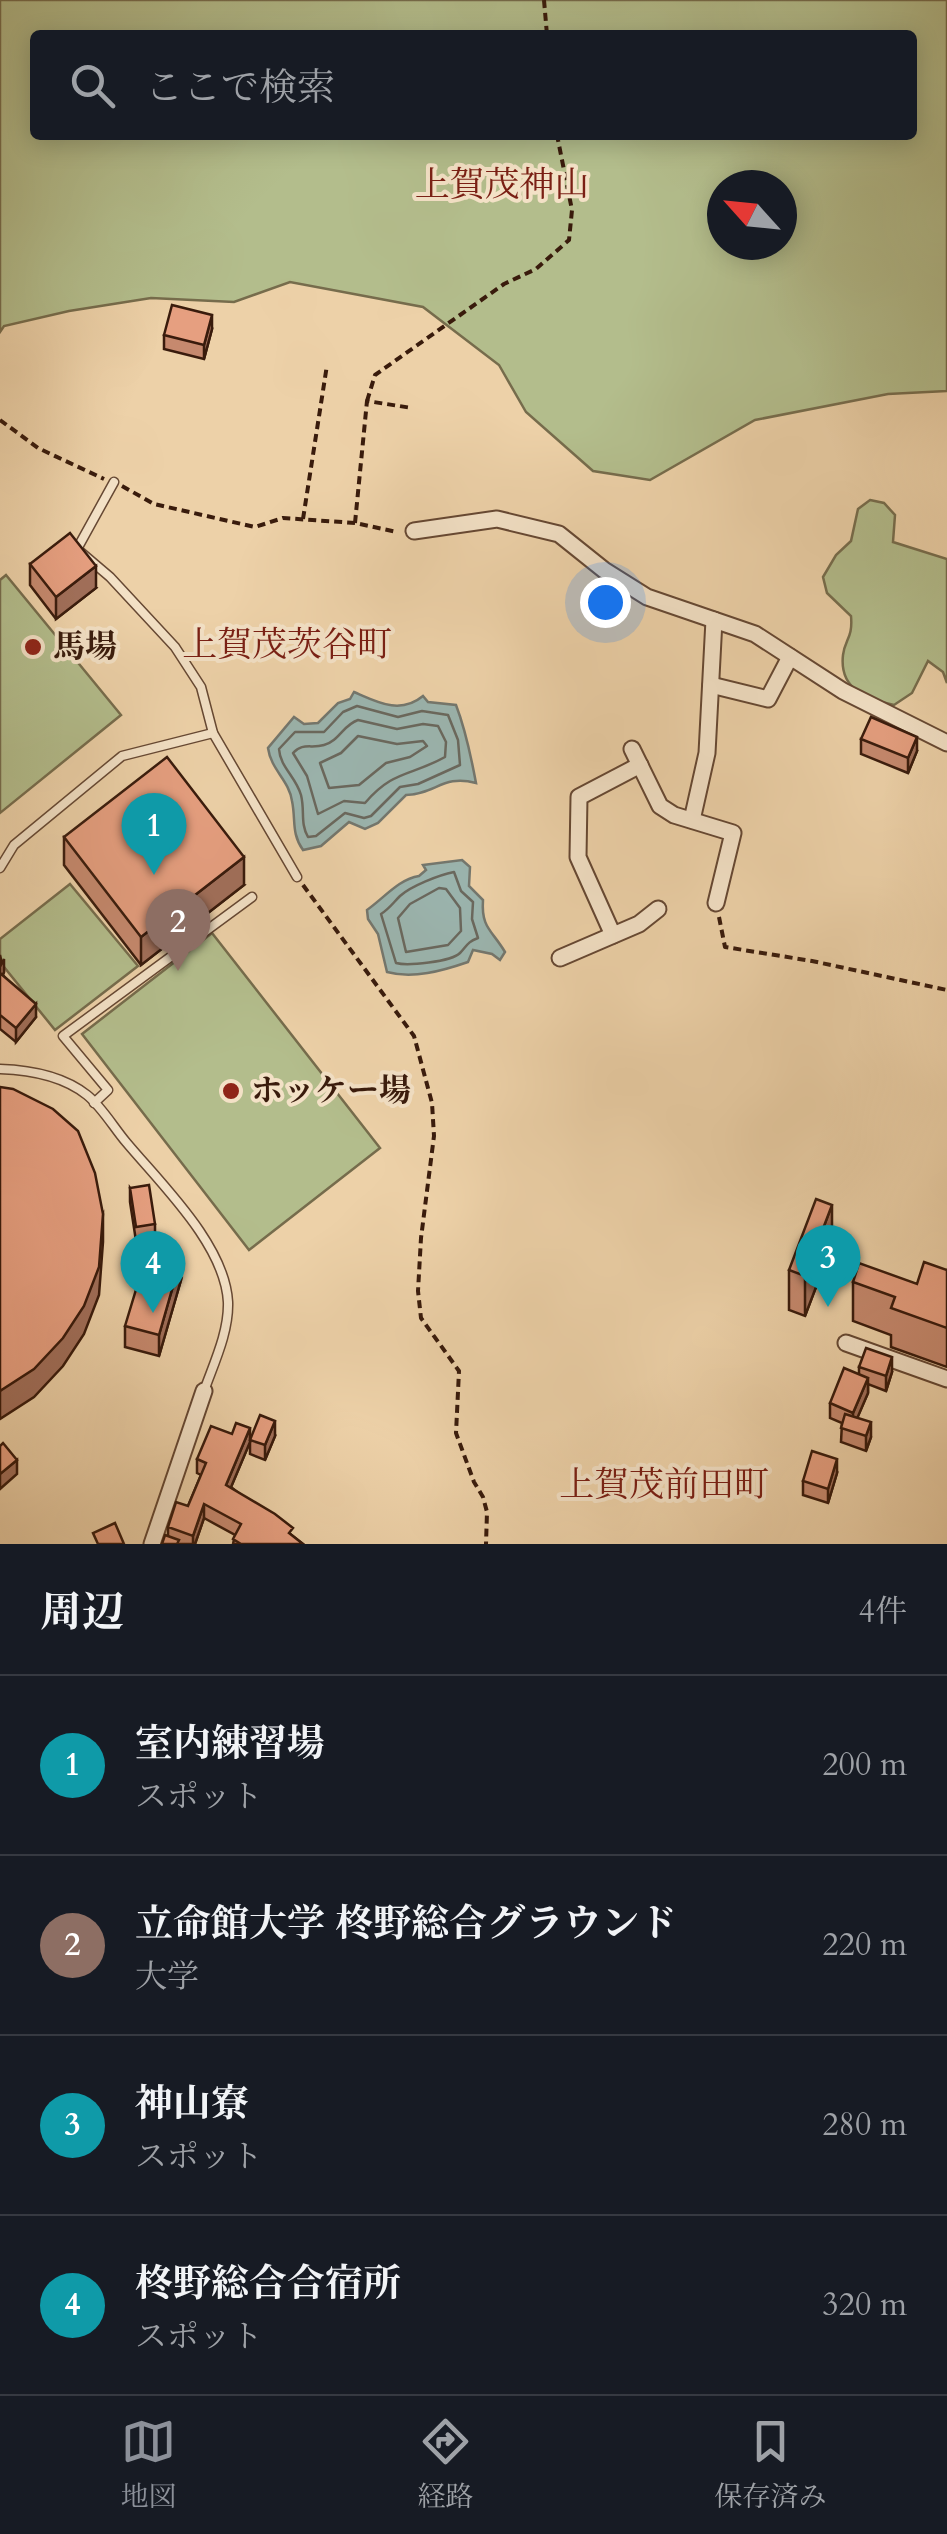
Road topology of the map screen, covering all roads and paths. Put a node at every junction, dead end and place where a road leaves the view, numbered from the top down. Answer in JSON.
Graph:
{"nodes":[{"id":1,"x":544,"y":0,"type":"edge"},
{"id":2,"x":547,"y":30,"type":"edge"},
{"id":3,"x":558,"y":140,"type":"edge"},
{"id":4,"x":327,"y":365,"type":"dead end"},
{"id":5,"x":367,"y":401,"type":"junction"},
{"id":6,"x":412,"y":408,"type":"dead end"},
{"id":7,"x":0,"y":420,"type":"edge"},
{"id":8,"x":114,"y":482,"type":"junction"},
{"id":9,"x":303,"y":519,"type":"junction"},
{"id":10,"x":355,"y":523,"type":"junction"},
{"id":11,"x":414,"y":530,"type":"joint"},
{"id":12,"x":714,"y":620,"type":"junction"},
{"id":13,"x":790,"y":656,"type":"junction"},
{"id":14,"x":710,"y":684,"type":"junction"},
{"id":15,"x":213,"y":733,"type":"junction"},
{"id":16,"x":947,"y":743,"type":"edge"},
{"id":17,"x":692,"y":820,"type":"junction"},
{"id":18,"x":0,"y":868,"type":"edge"},
{"id":19,"x":296,"y":877,"type":"joint"},
{"id":20,"x":252,"y":897,"type":"dead end"},
{"id":21,"x":716,"y":903,"type":"joint"},
{"id":22,"x":658,"y":909,"type":"dead end"},
{"id":23,"x":613,"y":936,"type":"junction"},
{"id":24,"x":560,"y":958,"type":"dead end"},
{"id":25,"x":947,"y":990,"type":"edge"},
{"id":26,"x":0,"y":1070,"type":"edge"},
{"id":27,"x":94,"y":1103,"type":"junction"},
{"id":28,"x":846,"y":1343,"type":"dead end"},
{"id":29,"x":947,"y":1379,"type":"edge"},
{"id":30,"x":204,"y":1391,"type":"joint"},
{"id":31,"x":152,"y":1544,"type":"edge"},
{"id":32,"x":486,"y":1544,"type":"edge"}],
"edges":[{"from":1,"to":2,"type":"path"},
{"from":3,"to":5,"type":"path"},
{"from":4,"to":9,"type":"path"},
{"from":5,"to":6,"type":"path"},
{"from":5,"to":10,"type":"path"},
{"from":7,"to":8,"type":"path"},
{"from":8,"to":9,"type":"path"},
{"from":8,"to":15,"type":"lane"},
{"from":9,"to":10,"type":"path"},
{"from":10,"to":11,"type":"path"},
{"from":11,"to":12,"type":"street"},
{"from":12,"to":13,"type":"street"},
{"from":12,"to":14,"type":"street"},
{"from":13,"to":14,"type":"street"},
{"from":13,"to":16,"type":"street"},
{"from":14,"to":17,"type":"street"},
{"from":15,"to":18,"type":"lane"},
{"from":15,"to":19,"type":"lane"},
{"from":17,"to":21,"type":"street"},
{"from":17,"to":23,"type":"street"},
{"from":19,"to":32,"type":"path"},
{"from":20,"to":27,"type":"lane"},
{"from":21,"to":25,"type":"path"},
{"from":22,"to":23,"type":"street"},
{"from":23,"to":24,"type":"street"},
{"from":26,"to":27,"type":"lane"},
{"from":27,"to":30,"type":"lane"},
{"from":28,"to":29,"type":"street"},
{"from":30,"to":31,"type":"street"}]}
